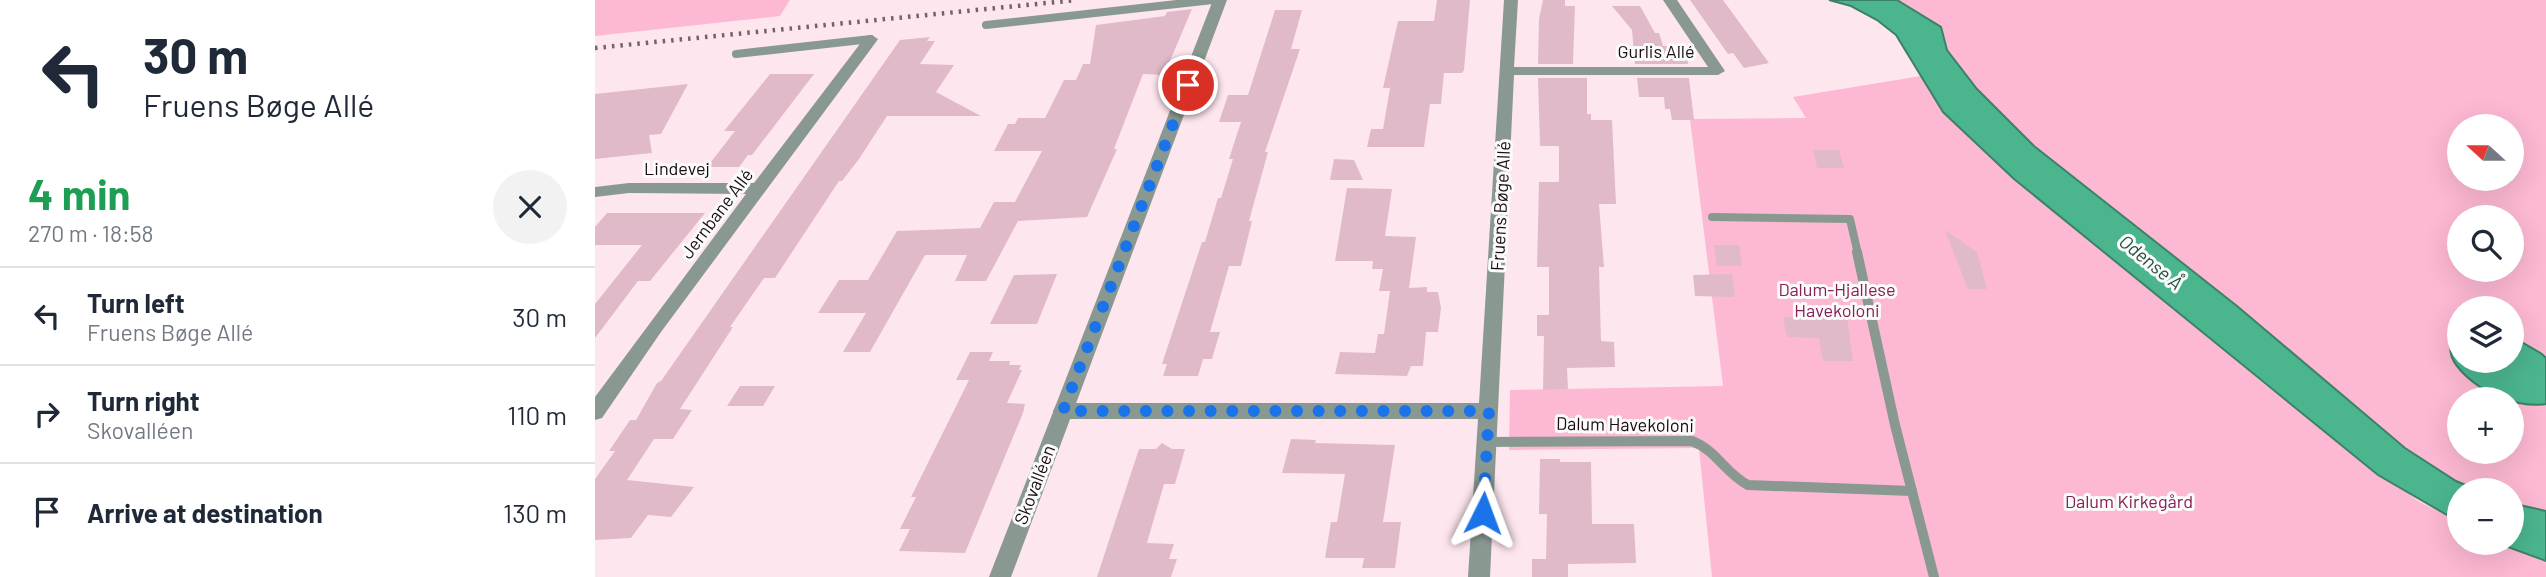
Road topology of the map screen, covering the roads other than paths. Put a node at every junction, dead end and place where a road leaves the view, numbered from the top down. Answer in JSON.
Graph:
{"nodes":[{"id":1,"x":1213,"y":0,"type":"edge"},
{"id":2,"x":1220,"y":0,"type":"edge"},
{"id":3,"x":1511,"y":0,"type":"edge"},
{"id":4,"x":1670,"y":0,"type":"edge"},
{"id":5,"x":986,"y":25,"type":"dead end"},
{"id":6,"x":871,"y":39,"type":"joint"},
{"id":7,"x":736,"y":54,"type":"dead end"},
{"id":8,"x":1508,"y":71,"type":"junction"},
{"id":9,"x":760,"y":189,"type":"junction"},
{"id":10,"x":595,"y":192,"type":"edge"},
{"id":11,"x":1713,"y":217,"type":"dead end"},
{"id":12,"x":1063,"y":411,"type":"junction"},
{"id":13,"x":1489,"y":411,"type":"junction"},
{"id":14,"x":595,"y":412,"type":"edge"},
{"id":15,"x":1487,"y":442,"type":"junction"},
{"id":16,"x":1912,"y":491,"type":"junction"},
{"id":17,"x":1000,"y":577,"type":"edge"},
{"id":18,"x":1479,"y":577,"type":"edge"},
{"id":19,"x":1934,"y":577,"type":"edge"}],
"edges":[{"from":1,"to":5,"type":"lane"},
{"from":2,"to":12,"type":"street","name":"Skovalléen"},
{"from":3,"to":8,"type":"street","name":"Fruens Bøge Allé"},
{"from":4,"to":8,"type":"street","name":"Gurlis Allé"},
{"from":6,"to":7,"type":"lane"},
{"from":6,"to":9,"type":"street","name":"Jernbane Allé"},
{"from":8,"to":13,"type":"street","name":"Fruens Bøge Allé"},
{"from":9,"to":10,"type":"street","name":"Lindevej"},
{"from":9,"to":14,"type":"street","name":"Jernbane Allé"},
{"from":11,"to":16,"type":"lane"},
{"from":12,"to":13,"type":"street"},
{"from":12,"to":17,"type":"street","name":"Skovalléen"},
{"from":13,"to":15,"type":"street","name":"Fruens Bøge Allé"},
{"from":15,"to":16,"type":"lane","name":"Dalum Havekoloni"},
{"from":15,"to":18,"type":"street","name":"Fruens Bøge Allé"},
{"from":16,"to":19,"type":"lane"}]}
